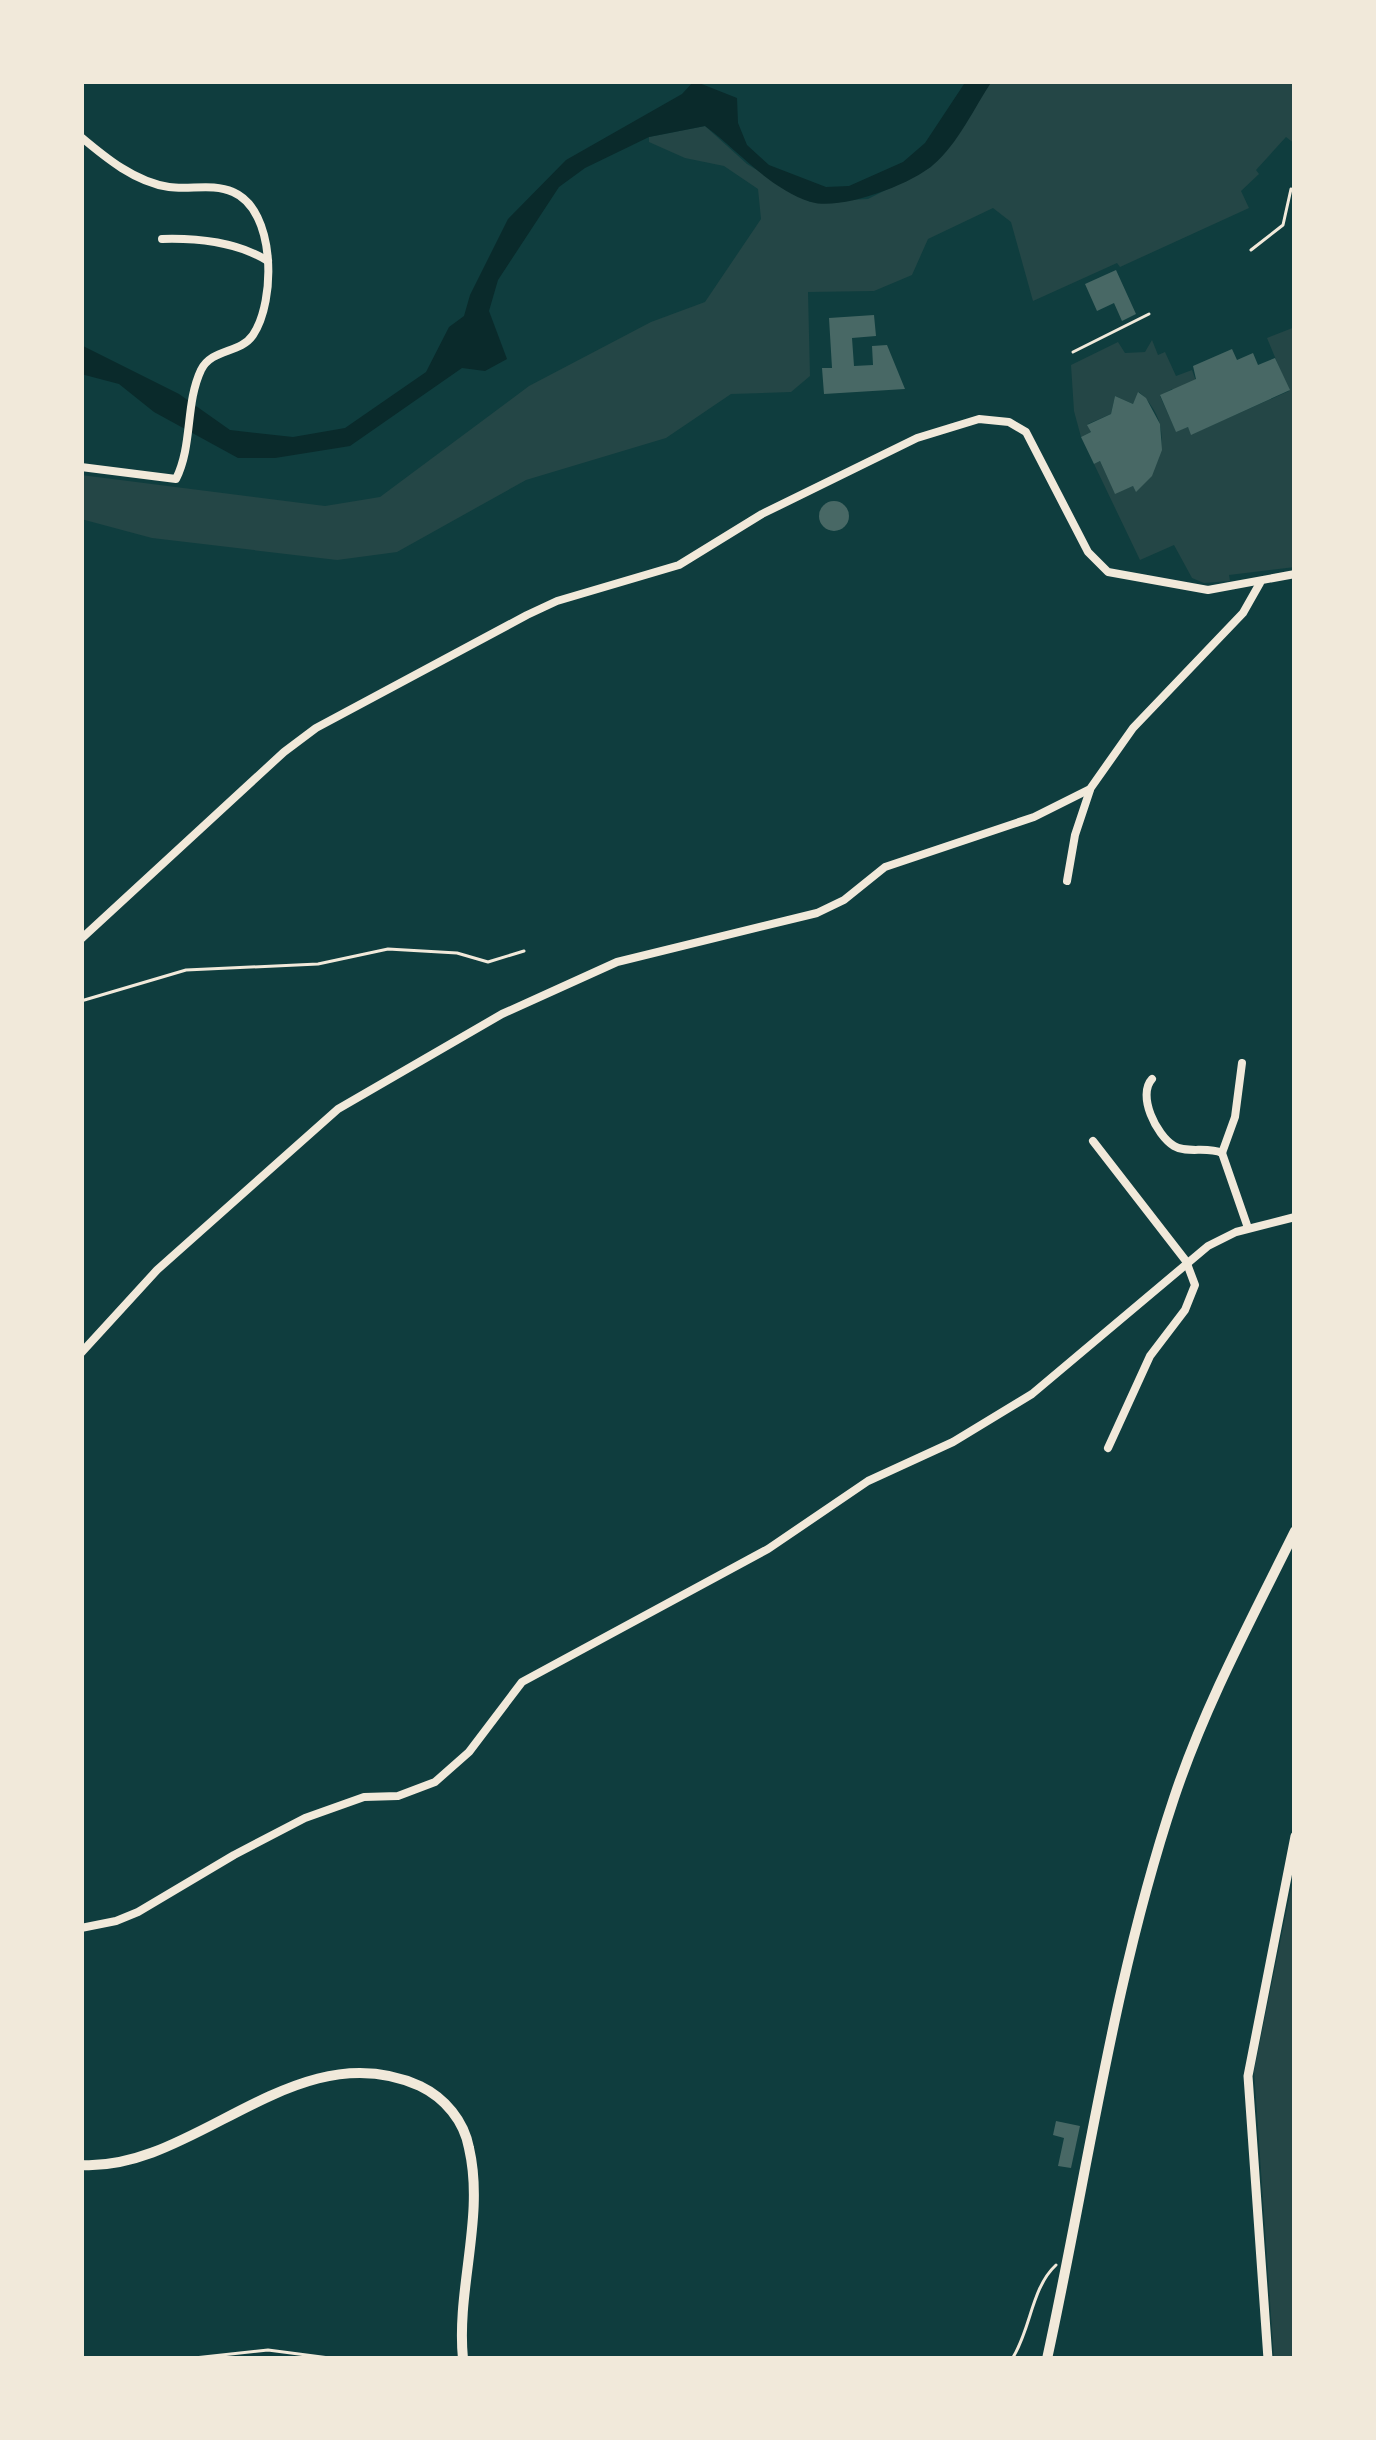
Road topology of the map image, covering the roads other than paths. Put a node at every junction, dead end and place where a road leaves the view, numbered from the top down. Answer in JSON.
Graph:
{"nodes":[{"id":1,"x":81,"y":137,"type":"edge"},
{"id":2,"x":1291,"y":189,"type":"dead end"},
{"id":3,"x":161,"y":238,"type":"dead end"},
{"id":4,"x":1251,"y":250,"type":"dead end"},
{"id":5,"x":268,"y":261,"type":"junction"},
{"id":6,"x":1149,"y":314,"type":"dead end"},
{"id":7,"x":1073,"y":352,"type":"dead end"},
{"id":8,"x":81,"y":466,"type":"edge"},
{"id":9,"x":1295,"y":574,"type":"edge"},
{"id":10,"x":1260,"y":584,"type":"junction"},
{"id":11,"x":1090,"y":788,"type":"junction"},
{"id":12,"x":1067,"y":881,"type":"dead end"},
{"id":13,"x":81,"y":939,"type":"edge"},
{"id":14,"x":1242,"y":1063,"type":"dead end"},
{"id":15,"x":1152,"y":1078,"type":"dead end"},
{"id":16,"x":1093,"y":1142,"type":"dead end"},
{"id":17,"x":1222,"y":1154,"type":"junction"},
{"id":18,"x":1295,"y":1217,"type":"edge"},
{"id":19,"x":1248,"y":1228,"type":"junction"},
{"id":20,"x":1186,"y":1261,"type":"junction"},
{"id":21,"x":81,"y":1353,"type":"edge"},
{"id":22,"x":1108,"y":1448,"type":"dead end"},
{"id":23,"x":1295,"y":1532,"type":"edge"},
{"id":24,"x":1295,"y":1836,"type":"edge"},
{"id":25,"x":81,"y":1928,"type":"edge"},
{"id":26,"x":81,"y":2165,"type":"edge"},
{"id":27,"x":463,"y":2359,"type":"edge"},
{"id":28,"x":1047,"y":2359,"type":"edge"},
{"id":29,"x":1268,"y":2359,"type":"edge"}],
"edges":[{"from":1,"to":5,"type":"street"},
{"from":2,"to":4,"type":"lane"},
{"from":3,"to":5,"type":"street"},
{"from":5,"to":8,"type":"street"},
{"from":6,"to":7,"type":"lane"},
{"from":9,"to":10,"type":"street"},
{"from":10,"to":11,"type":"street"},
{"from":10,"to":13,"type":"street"},
{"from":11,"to":12,"type":"street"},
{"from":11,"to":21,"type":"street"},
{"from":14,"to":17,"type":"street"},
{"from":15,"to":17,"type":"street"},
{"from":16,"to":20,"type":"street"},
{"from":17,"to":19,"type":"street"},
{"from":18,"to":19,"type":"street"},
{"from":19,"to":20,"type":"street"},
{"from":20,"to":22,"type":"street"},
{"from":20,"to":25,"type":"street"},
{"from":23,"to":28,"type":"main road"},
{"from":24,"to":29,"type":"street"},
{"from":26,"to":27,"type":"main road"}]}
